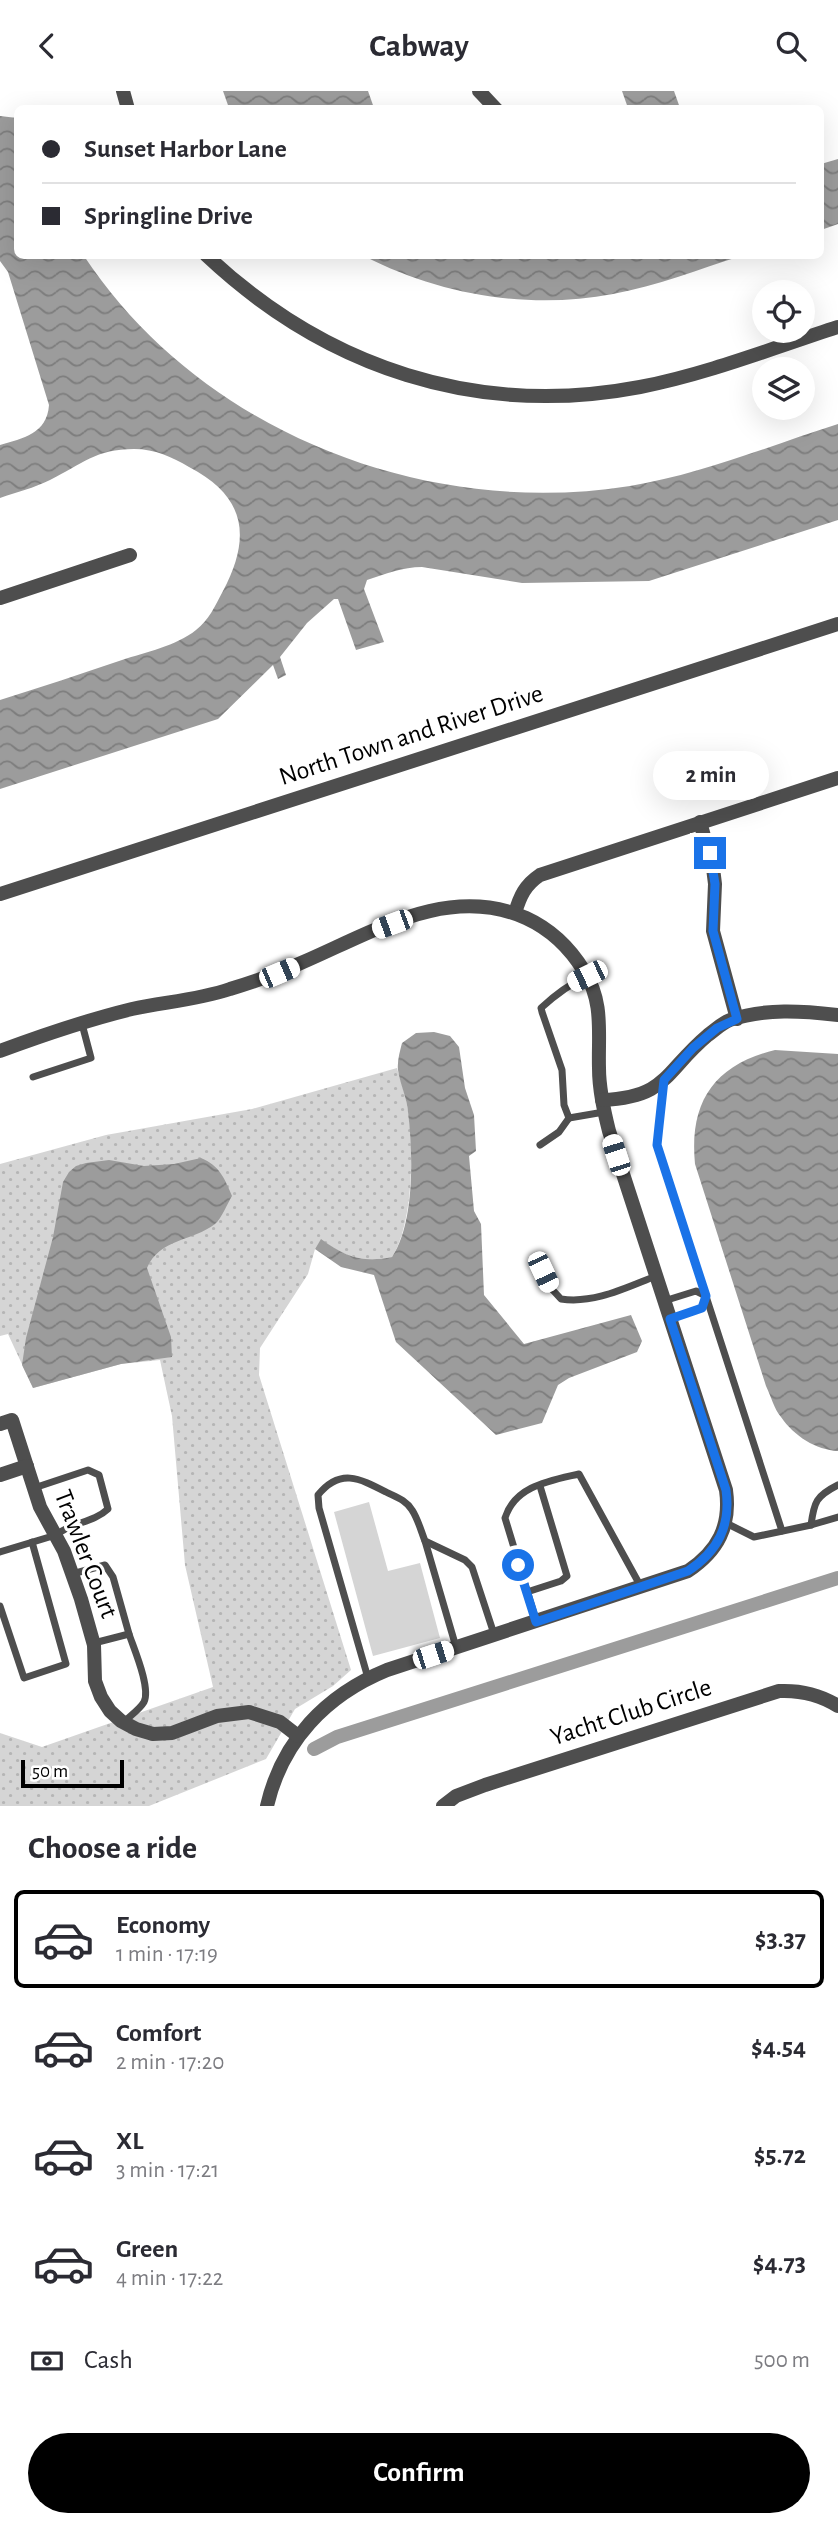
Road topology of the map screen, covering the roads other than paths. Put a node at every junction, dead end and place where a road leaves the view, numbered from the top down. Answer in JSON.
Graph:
{"nodes":[{"id":1,"x":479,"y":91,"type":"edge"},
{"id":2,"x":492,"y":105,"type":"edge"},
{"id":3,"x":211,"y":259,"type":"edge"},
{"id":4,"x":838,"y":327,"type":"edge"},
{"id":5,"x":130,"y":555,"type":"dead end"},
{"id":6,"x":0,"y":597,"type":"edge"},
{"id":7,"x":838,"y":624,"type":"edge"},
{"id":8,"x":838,"y":778,"type":"edge"},
{"id":9,"x":700,"y":822,"type":"junction"},
{"id":10,"x":0,"y":894,"type":"edge"},
{"id":11,"x":515,"y":913,"type":"junction"},
{"id":12,"x":587,"y":976,"type":"junction"},
{"id":13,"x":838,"y":1015,"type":"edge"},
{"id":14,"x":737,"y":1019,"type":"junction"},
{"id":15,"x":82,"y":1024,"type":"junction"},
{"id":16,"x":0,"y":1051,"type":"edge"},
{"id":17,"x":33,"y":1077,"type":"dead end"},
{"id":18,"x":664,"y":1080,"type":"junction"},
{"id":19,"x":603,"y":1106,"type":"junction"},
{"id":20,"x":569,"y":1118,"type":"junction"},
{"id":21,"x":540,"y":1145,"type":"dead end"},
{"id":22,"x":536,"y":1258,"type":"dead end"},
{"id":23,"x":656,"y":1276,"type":"junction"},
{"id":24,"x":706,"y":1296,"type":"junction"},
{"id":25,"x":664,"y":1301,"type":"junction"},
{"id":26,"x":670,"y":1319,"type":"junction"},
{"id":27,"x":6,"y":1422,"type":"edge"},
{"id":28,"x":27,"y":1466,"type":"junction"},
{"id":29,"x":0,"y":1475,"type":"edge"},
{"id":30,"x":838,"y":1485,"type":"edge"},
{"id":31,"x":540,"y":1486,"type":"junction"},
{"id":32,"x":34,"y":1487,"type":"junction"},
{"id":33,"x":838,"y":1517,"type":"edge"},
{"id":34,"x":726,"y":1523,"type":"junction"},
{"id":35,"x":811,"y":1525,"type":"junction"},
{"id":36,"x":782,"y":1531,"type":"junction"},
{"id":37,"x":56,"y":1535,"type":"junction"},
{"id":38,"x":425,"y":1541,"type":"junction"},
{"id":39,"x":32,"y":1542,"type":"junction"},
{"id":40,"x":0,"y":1552,"type":"edge"},
{"id":41,"x":72,"y":1574,"type":"junction"},
{"id":42,"x":641,"y":1588,"type":"junction"},
{"id":43,"x":527,"y":1592,"type":"junction"},
{"id":44,"x":0,"y":1606,"type":"edge"},
{"id":45,"x":536,"y":1622,"type":"junction"},
{"id":46,"x":129,"y":1634,"type":"junction"},
{"id":47,"x":495,"y":1635,"type":"junction"},
{"id":48,"x":93,"y":1643,"type":"junction"},
{"id":49,"x":456,"y":1647,"type":"junction"},
{"id":50,"x":368,"y":1678,"type":"junction"},
{"id":51,"x":838,"y":1706,"type":"edge"},
{"id":52,"x":124,"y":1722,"type":"junction"},
{"id":53,"x":298,"y":1736,"type":"junction"},
{"id":54,"x":267,"y":1806,"type":"edge"},
{"id":55,"x":443,"y":1806,"type":"edge"}],
"edges":[{"from":1,"to":2,"type":"street"},
{"from":3,"to":4,"type":"street"},
{"from":5,"to":6,"type":"street"},
{"from":7,"to":10,"type":"street","name":"North Town and River Drive"},
{"from":8,"to":9,"type":"street"},
{"from":9,"to":11,"type":"street"},
{"from":9,"to":14,"type":"street"},
{"from":11,"to":12,"type":"street"},
{"from":11,"to":15,"type":"street"},
{"from":12,"to":19,"type":"street"},
{"from":12,"to":20,"type":"lane"},
{"from":13,"to":14,"type":"street"},
{"from":14,"to":18,"type":"street"},
{"from":15,"to":16,"type":"street"},
{"from":15,"to":17,"type":"lane"},
{"from":18,"to":19,"type":"street"},
{"from":18,"to":24,"type":"lane"},
{"from":19,"to":20,"type":"lane"},
{"from":19,"to":23,"type":"street"},
{"from":20,"to":21,"type":"lane"},
{"from":22,"to":23,"type":"lane"},
{"from":23,"to":25,"type":"street"},
{"from":24,"to":25,"type":"lane"},
{"from":24,"to":26,"type":"lane"},
{"from":24,"to":36,"type":"lane"},
{"from":25,"to":26,"type":"street"},
{"from":26,"to":34,"type":"street"},
{"from":27,"to":28,"type":"street","name":"Trawler Court"},
{"from":28,"to":29,"type":"street"},
{"from":28,"to":32,"type":"street","name":"Trawler Court"},
{"from":30,"to":35,"type":"lane"},
{"from":31,"to":42,"type":"lane"},
{"from":31,"to":43,"type":"lane"},
{"from":31,"to":43,"type":"lane"},
{"from":32,"to":37,"type":"street","name":"Trawler Court"},
{"from":32,"to":37,"type":"lane"},
{"from":33,"to":35,"type":"lane"},
{"from":34,"to":36,"type":"lane"},
{"from":34,"to":42,"type":"street"},
{"from":35,"to":36,"type":"lane"},
{"from":37,"to":39,"type":"lane"},
{"from":37,"to":41,"type":"street","name":"Trawler Court"},
{"from":38,"to":47,"type":"lane"},
{"from":38,"to":49,"type":"lane"},
{"from":38,"to":50,"type":"lane"},
{"from":39,"to":40,"type":"lane"},
{"from":39,"to":44,"type":"lane"},
{"from":41,"to":46,"type":"lane"},
{"from":41,"to":48,"type":"street","name":"Trawler Court"},
{"from":42,"to":45,"type":"street"},
{"from":43,"to":45,"type":"lane"},
{"from":45,"to":47,"type":"street"},
{"from":46,"to":48,"type":"lane"},
{"from":46,"to":52,"type":"lane"},
{"from":47,"to":49,"type":"street"},
{"from":48,"to":52,"type":"street","name":"Trawler Court"},
{"from":49,"to":50,"type":"street"},
{"from":50,"to":53,"type":"street"},
{"from":51,"to":55,"type":"street","name":"Yacht Club Circle"},
{"from":52,"to":53,"type":"street","name":"Trawler Court"},
{"from":53,"to":54,"type":"street"}]}
